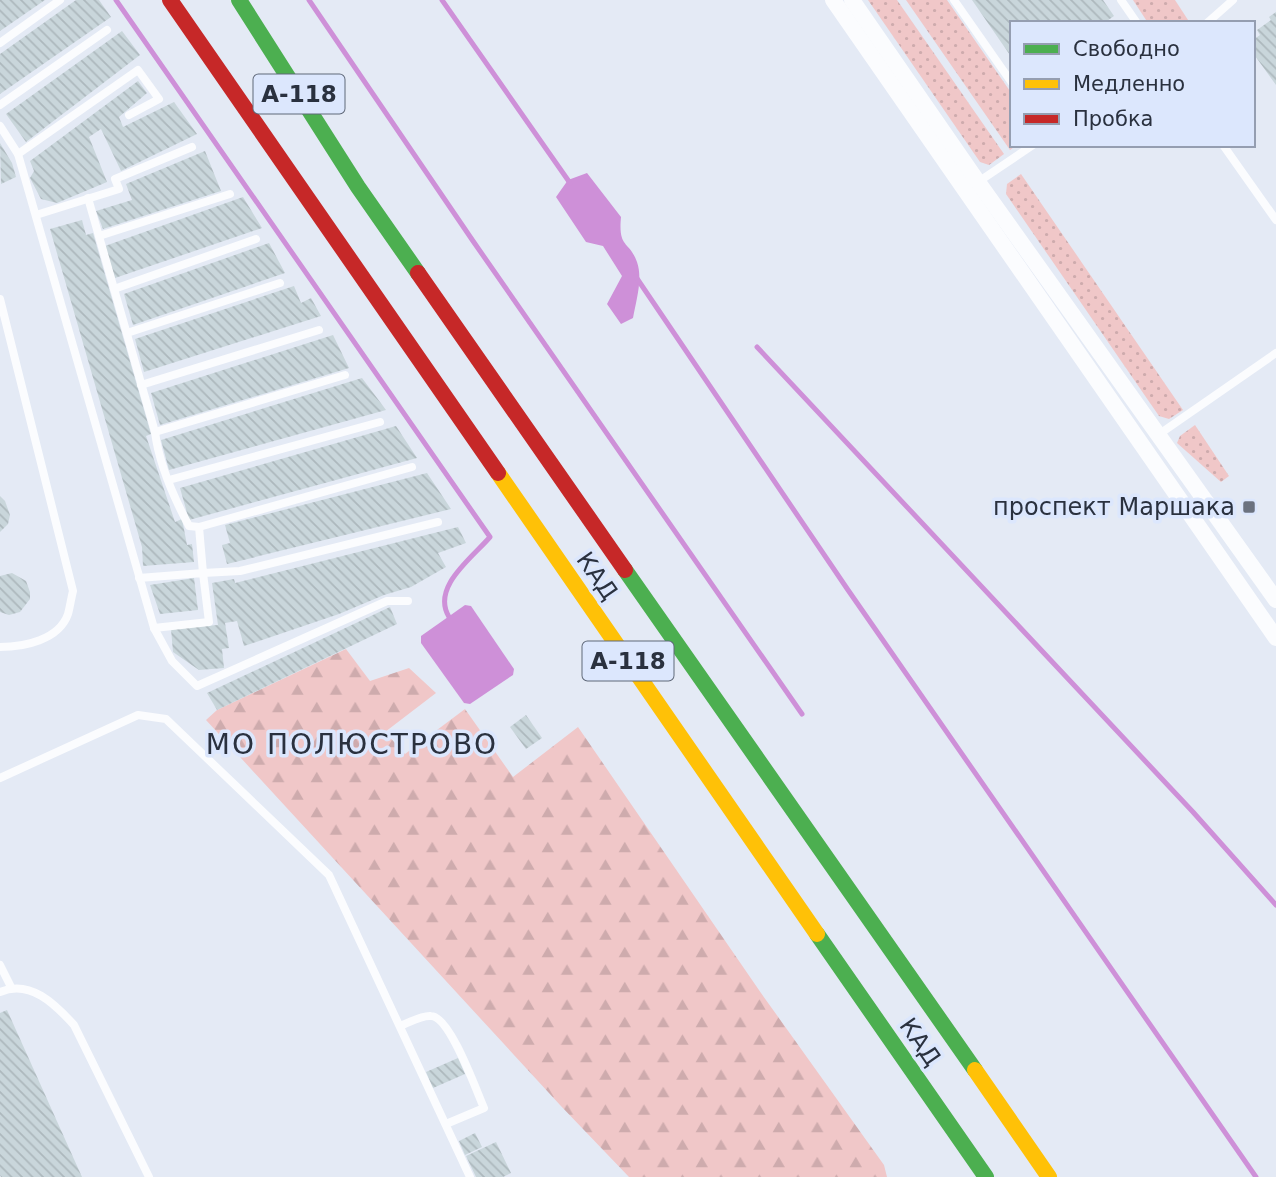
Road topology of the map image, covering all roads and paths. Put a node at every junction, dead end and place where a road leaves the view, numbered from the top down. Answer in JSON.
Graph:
{"nodes":[{"id":1,"x":60,"y":0,"type":"edge"},
{"id":2,"x":170,"y":0,"type":"edge"},
{"id":3,"x":239,"y":0,"type":"edge"},
{"id":4,"x":833,"y":0,"type":"edge"},
{"id":5,"x":852,"y":0,"type":"edge"},
{"id":6,"x":954,"y":0,"type":"edge"},
{"id":7,"x":1121,"y":0,"type":"edge"},
{"id":8,"x":1233,"y":0,"type":"edge"},
{"id":9,"x":1136,"y":21,"type":"edge"},
{"id":10,"x":1209,"y":21,"type":"edge"},
{"id":11,"x":107,"y":30,"type":"dead end"},
{"id":12,"x":0,"y":43,"type":"edge"},
{"id":13,"x":1010,"y":80,"type":"edge"},
{"id":14,"x":0,"y":105,"type":"edge"},
{"id":15,"x":129,"y":116,"type":"dead end"},
{"id":16,"x":0,"y":126,"type":"edge"},
{"id":17,"x":192,"y":147,"type":"dead end"},
{"id":18,"x":1030,"y":147,"type":"edge"},
{"id":19,"x":1224,"y":147,"type":"edge"},
{"id":20,"x":18,"y":154,"type":"junction"},
{"id":21,"x":978,"y":182,"type":"junction"},
{"id":22,"x":230,"y":194,"type":"dead end"},
{"id":23,"x":88,"y":198,"type":"junction"},
{"id":24,"x":36,"y":215,"type":"junction"},
{"id":25,"x":1276,"y":220,"type":"edge"},
{"id":26,"x":99,"y":236,"type":"junction"},
{"id":27,"x":257,"y":239,"type":"dead end"},
{"id":28,"x":280,"y":283,"type":"dead end"},
{"id":29,"x":114,"y":289,"type":"junction"},
{"id":30,"x":0,"y":299,"type":"edge"},
{"id":31,"x":319,"y":330,"type":"dead end"},
{"id":32,"x":127,"y":333,"type":"junction"},
{"id":33,"x":1276,"y":353,"type":"edge"},
{"id":34,"x":345,"y":375,"type":"dead end"},
{"id":35,"x":142,"y":385,"type":"junction"},
{"id":36,"x":380,"y":422,"type":"dead end"},
{"id":37,"x":155,"y":432,"type":"junction"},
{"id":38,"x":1158,"y":435,"type":"junction"},
{"id":39,"x":412,"y":467,"type":"dead end"},
{"id":40,"x":169,"y":480,"type":"junction"},
{"id":41,"x":438,"y":522,"type":"dead end"},
{"id":42,"x":199,"y":527,"type":"junction"},
{"id":43,"x":203,"y":573,"type":"junction"},
{"id":44,"x":139,"y":578,"type":"junction"},
{"id":45,"x":1276,"y":600,"type":"edge"},
{"id":46,"x":408,"y":601,"type":"dead end"},
{"id":47,"x":154,"y":628,"type":"junction"},
{"id":48,"x":1274,"y":633,"type":"edge"},
{"id":49,"x":0,"y":647,"type":"edge"},
{"id":50,"x":0,"y":778,"type":"edge"},
{"id":51,"x":0,"y":965,"type":"edge"},
{"id":52,"x":11,"y":988,"type":"junction"},
{"id":53,"x":0,"y":992,"type":"edge"},
{"id":54,"x":400,"y":1027,"type":"junction"},
{"id":55,"x":446,"y":1124,"type":"junction"},
{"id":56,"x":149,"y":1177,"type":"edge"},
{"id":57,"x":470,"y":1177,"type":"edge"},
{"id":58,"x":986,"y":1177,"type":"edge"},
{"id":59,"x":1049,"y":1177,"type":"edge"}],
"edges":[{"from":1,"to":12,"type":"lane"},
{"from":2,"to":58,"type":"highway","name":"КАД","number":"А-118"},
{"from":3,"to":59,"type":"highway","name":"КАД","number":"А-118"},
{"from":4,"to":48,"type":"street"},
{"from":5,"to":21,"type":"street"},
{"from":6,"to":13,"type":"lane"},
{"from":7,"to":9,"type":"lane"},
{"from":8,"to":10,"type":"lane"},
{"from":11,"to":14,"type":"lane"},
{"from":15,"to":20,"type":"lane"},
{"from":16,"to":20,"type":"lane"},
{"from":17,"to":23,"type":"lane"},
{"from":18,"to":21,"type":"lane"},
{"from":19,"to":25,"type":"lane"},
{"from":20,"to":24,"type":"lane"},
{"from":21,"to":38,"type":"street"},
{"from":22,"to":26,"type":"lane"},
{"from":23,"to":24,"type":"lane"},
{"from":23,"to":26,"type":"lane"},
{"from":24,"to":44,"type":"lane"},
{"from":26,"to":29,"type":"lane"},
{"from":27,"to":29,"type":"lane"},
{"from":28,"to":32,"type":"lane"},
{"from":29,"to":32,"type":"lane"},
{"from":30,"to":49,"type":"lane"},
{"from":31,"to":35,"type":"lane"},
{"from":32,"to":35,"type":"lane"},
{"from":33,"to":38,"type":"lane"},
{"from":34,"to":37,"type":"lane"},
{"from":35,"to":37,"type":"lane"},
{"from":36,"to":40,"type":"lane"},
{"from":37,"to":40,"type":"lane"},
{"from":38,"to":45,"type":"street"},
{"from":39,"to":42,"type":"lane"},
{"from":40,"to":42,"type":"lane"},
{"from":41,"to":43,"type":"lane"},
{"from":42,"to":43,"type":"lane"},
{"from":43,"to":44,"type":"lane"},
{"from":43,"to":47,"type":"lane"},
{"from":44,"to":47,"type":"lane"},
{"from":46,"to":47,"type":"lane"},
{"from":50,"to":54,"type":"lane"},
{"from":51,"to":52,"type":"lane"},
{"from":52,"to":53,"type":"lane"},
{"from":52,"to":56,"type":"lane"},
{"from":54,"to":55,"type":"lane"},
{"from":54,"to":55,"type":"lane"},
{"from":55,"to":57,"type":"lane"}]}
